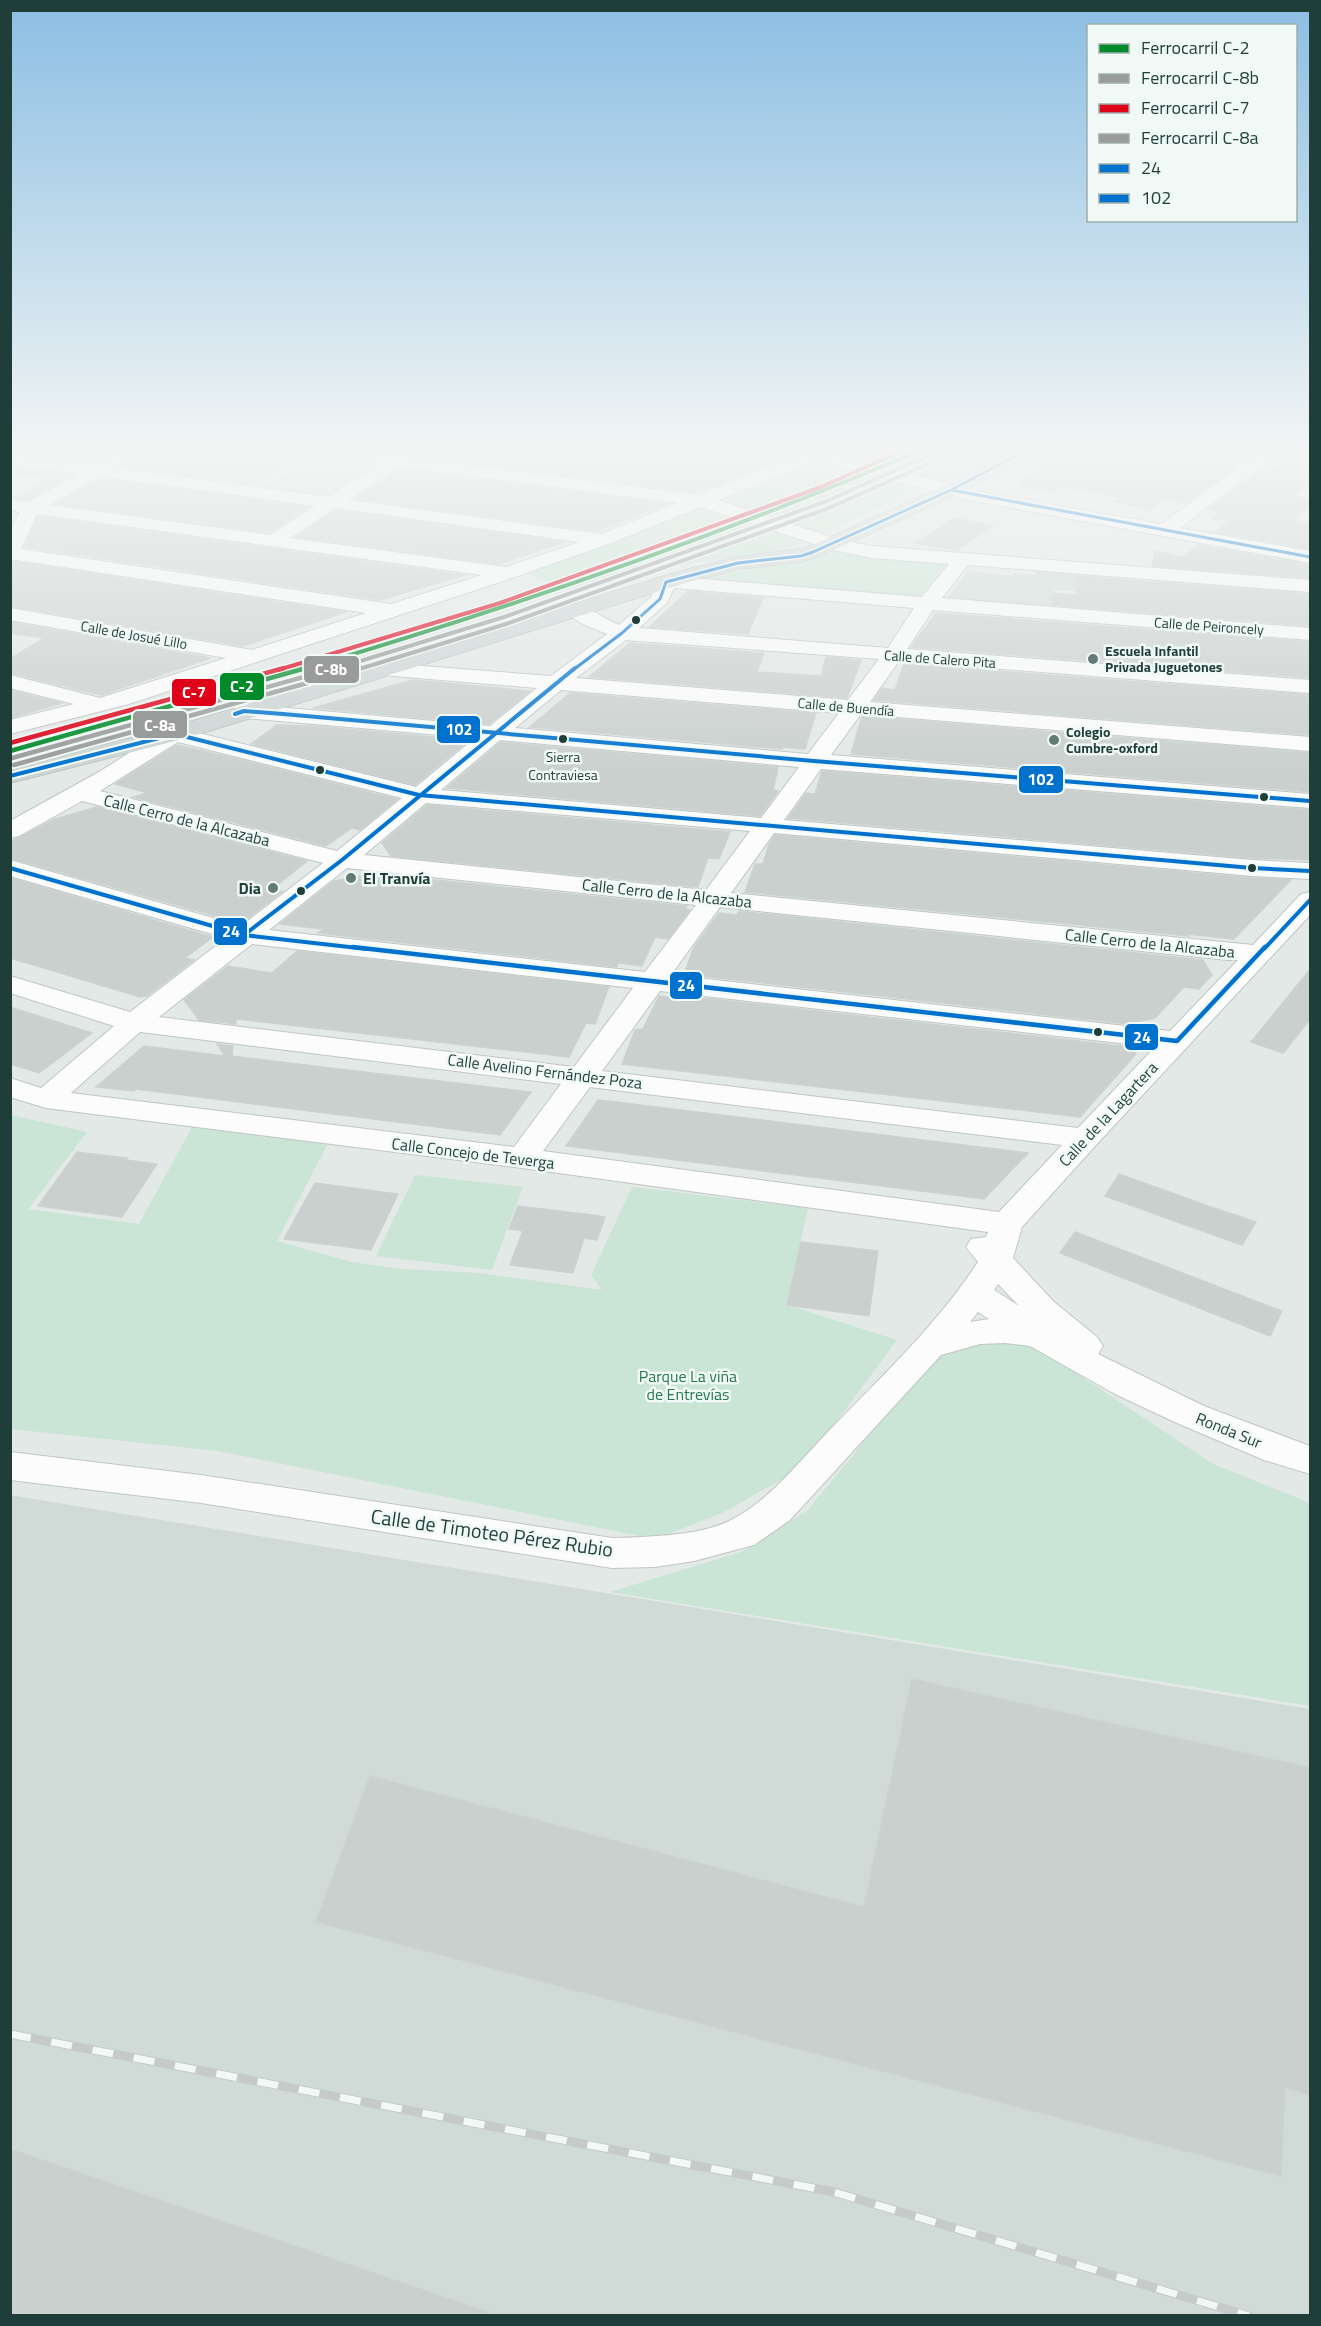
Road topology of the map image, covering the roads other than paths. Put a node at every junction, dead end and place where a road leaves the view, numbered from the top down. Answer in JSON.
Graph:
{"nodes":[{"id":1,"x":40,"y":558,"type":"edge"},
{"id":2,"x":398,"y":558,"type":"edge"},
{"id":3,"x":552,"y":558,"type":"edge"},
{"id":4,"x":789,"y":558,"type":"edge"},
{"id":5,"x":957,"y":558,"type":"edge"},
{"id":6,"x":964,"y":558,"type":"junction"},
{"id":7,"x":1251,"y":558,"type":"edge"},
{"id":8,"x":508,"y":573,"type":"junction"},
{"id":9,"x":1206,"y":577,"type":"junction"},
{"id":10,"x":1227,"y":578,"type":"junction"},
{"id":11,"x":666,"y":582,"type":"junction"},
{"id":12,"x":1311,"y":586,"type":"edge"},
{"id":13,"x":927,"y":604,"type":"junction"},
{"id":14,"x":1193,"y":608,"type":"junction"},
{"id":15,"x":576,"y":610,"type":"junction"},
{"id":16,"x":396,"y":611,"type":"junction"},
{"id":17,"x":10,"y":614,"type":"edge"},
{"id":18,"x":622,"y":633,"type":"junction"},
{"id":19,"x":1311,"y":634,"type":"edge"},
{"id":20,"x":893,"y":655,"type":"junction"},
{"id":21,"x":257,"y":656,"type":"junction"},
{"id":22,"x":382,"y":669,"type":"junction"},
{"id":23,"x":10,"y":681,"type":"edge"},
{"id":24,"x":557,"y":682,"type":"junction"},
{"id":25,"x":1311,"y":687,"type":"edge"},
{"id":26,"x":102,"y":705,"type":"junction"},
{"id":27,"x":854,"y":708,"type":"junction"},
{"id":28,"x":244,"y":711,"type":"junction"},
{"id":29,"x":10,"y":727,"type":"edge"},
{"id":30,"x":498,"y":732,"type":"junction"},
{"id":31,"x":175,"y":734,"type":"junction"},
{"id":32,"x":1311,"y":744,"type":"edge"},
{"id":33,"x":814,"y":761,"type":"junction"},
{"id":34,"x":10,"y":776,"type":"edge"},
{"id":35,"x":84,"y":783,"type":"junction"},
{"id":36,"x":419,"y":795,"type":"junction"},
{"id":37,"x":1311,"y":801,"type":"edge"},
{"id":38,"x":10,"y":816,"type":"edge"},
{"id":39,"x":767,"y":825,"type":"junction"},
{"id":40,"x":10,"y":831,"type":"edge"},
{"id":41,"x":342,"y":860,"type":"junction"},
{"id":42,"x":10,"y":868,"type":"edge"},
{"id":43,"x":1311,"y":871,"type":"edge"},
{"id":44,"x":713,"y":897,"type":"junction"},
{"id":45,"x":1311,"y":900,"type":"edge"},
{"id":46,"x":243,"y":935,"type":"junction"},
{"id":47,"x":1260,"y":953,"type":"junction"},
{"id":48,"x":652,"y":980,"type":"junction"},
{"id":49,"x":10,"y":984,"type":"edge"},
{"id":50,"x":134,"y":1023,"type":"junction"},
{"id":51,"x":1177,"y":1041,"type":"junction"},
{"id":52,"x":581,"y":1076,"type":"junction"},
{"id":53,"x":10,"y":1088,"type":"edge"},
{"id":54,"x":46,"y":1099,"type":"junction"},
{"id":55,"x":1085,"y":1138,"type":"junction"},
{"id":56,"x":522,"y":1158,"type":"junction"},
{"id":57,"x":936,"y":1214,"type":"junction"},
{"id":58,"x":1007,"y":1224,"type":"junction"},
{"id":59,"x":996,"y":1259,"type":"junction"},
{"id":60,"x":975,"y":1293,"type":"junction"},
{"id":61,"x":1038,"y":1321,"type":"junction"},
{"id":62,"x":930,"y":1346,"type":"junction"},
{"id":63,"x":1311,"y":1460,"type":"edge"},
{"id":64,"x":10,"y":1466,"type":"edge"}],
"edges":[{"from":1,"to":16,"type":"street"},
{"from":2,"to":8,"type":"street"},
{"from":3,"to":8,"type":"street"},
{"from":4,"to":11,"type":"main road"},
{"from":5,"to":6,"type":"street"},
{"from":6,"to":9,"type":"street"},
{"from":6,"to":13,"type":"street"},
{"from":7,"to":10,"type":"street"},
{"from":8,"to":16,"type":"street"},
{"from":9,"to":10,"type":"street"},
{"from":9,"to":14,"type":"street"},
{"from":10,"to":12,"type":"street"},
{"from":11,"to":13,"type":"street","name":"Calle de Peironcely"},
{"from":11,"to":15,"type":"main road"},
{"from":11,"to":18,"type":"street"},
{"from":13,"to":14,"type":"street","name":"Calle de Peironcely"},
{"from":13,"to":20,"type":"street"},
{"from":14,"to":19,"type":"street","name":"Calle de Peironcely"},
{"from":15,"to":18,"type":"street","name":"Calle de Calero Pita"},
{"from":15,"to":22,"type":"main road"},
{"from":16,"to":21,"type":"street"},
{"from":17,"to":21,"type":"street","name":"Calle de Josué Lillo"},
{"from":18,"to":20,"type":"street","name":"Calle de Calero Pita"},
{"from":18,"to":24,"type":"street"},
{"from":20,"to":25,"type":"street","name":"Calle de Calero Pita"},
{"from":20,"to":27,"type":"street"},
{"from":21,"to":26,"type":"street"},
{"from":22,"to":24,"type":"street","name":"Calle de Buendía"},
{"from":22,"to":28,"type":"main road"},
{"from":23,"to":26,"type":"street"},
{"from":24,"to":27,"type":"street","name":"Calle de Buendía"},
{"from":24,"to":30,"type":"street"},
{"from":26,"to":29,"type":"street"},
{"from":27,"to":32,"type":"street","name":"Calle de Buendía"},
{"from":27,"to":33,"type":"street"},
{"from":28,"to":30,"type":"street"},
{"from":28,"to":31,"type":"main road"},
{"from":30,"to":33,"type":"street"},
{"from":30,"to":36,"type":"street"},
{"from":31,"to":34,"type":"main road"},
{"from":31,"to":35,"type":"street"},
{"from":31,"to":36,"type":"street"},
{"from":33,"to":37,"type":"street"},
{"from":33,"to":39,"type":"street"},
{"from":35,"to":38,"type":"street"},
{"from":35,"to":40,"type":"street"},
{"from":35,"to":41,"type":"street","name":"Calle Cerro de la Alcazaba"},
{"from":36,"to":39,"type":"street"},
{"from":36,"to":41,"type":"street"},
{"from":39,"to":43,"type":"street"},
{"from":39,"to":44,"type":"street"},
{"from":41,"to":44,"type":"street","name":"Calle Cerro de la Alcazaba"},
{"from":41,"to":46,"type":"street"},
{"from":42,"to":46,"type":"street"},
{"from":44,"to":47,"type":"street","name":"Calle Cerro de la Alcazaba"},
{"from":44,"to":48,"type":"street"},
{"from":45,"to":47,"type":"street","name":"Calle de la Lagartera"},
{"from":46,"to":48,"type":"street"},
{"from":46,"to":50,"type":"street"},
{"from":47,"to":51,"type":"street","name":"Calle de la Lagartera"},
{"from":48,"to":51,"type":"street"},
{"from":48,"to":52,"type":"street"},
{"from":49,"to":50,"type":"street","name":"Calle Avelino Fernández Poza"},
{"from":50,"to":52,"type":"street","name":"Calle Avelino Fernández Poza"},
{"from":50,"to":54,"type":"street"},
{"from":51,"to":55,"type":"street","name":"Calle de la Lagartera"},
{"from":52,"to":55,"type":"street","name":"Calle Avelino Fernández Poza"},
{"from":52,"to":56,"type":"street"},
{"from":53,"to":54,"type":"street","name":"Calle Concejo de Teverga"},
{"from":54,"to":56,"type":"street","name":"Calle Concejo de Teverga"},
{"from":55,"to":58,"type":"street","name":"Calle de la Lagartera"},
{"from":56,"to":57,"type":"street","name":"Calle Concejo de Teverga"},
{"from":57,"to":58,"type":"street","name":"Calle Concejo de Teverga"},
{"from":57,"to":59,"type":"street","name":"Calle Concejo de Teverga"},
{"from":58,"to":59,"type":"street","name":"Calle de la Lagartera"},
{"from":59,"to":60,"type":"street","name":"Calle de Timoteo Pérez Rubio"},
{"from":59,"to":61,"type":"street","name":"Ronda Sur"},
{"from":60,"to":61,"type":"street","name":"Ronda Sur"},
{"from":60,"to":62,"type":"street","name":"Calle de Timoteo Pérez Rubio"},
{"from":61,"to":62,"type":"street","name":"Ronda Sur"},
{"from":61,"to":63,"type":"street","name":"Ronda Sur"},
{"from":62,"to":64,"type":"street","name":"Calle de Timoteo Pérez Rubio"}]}
